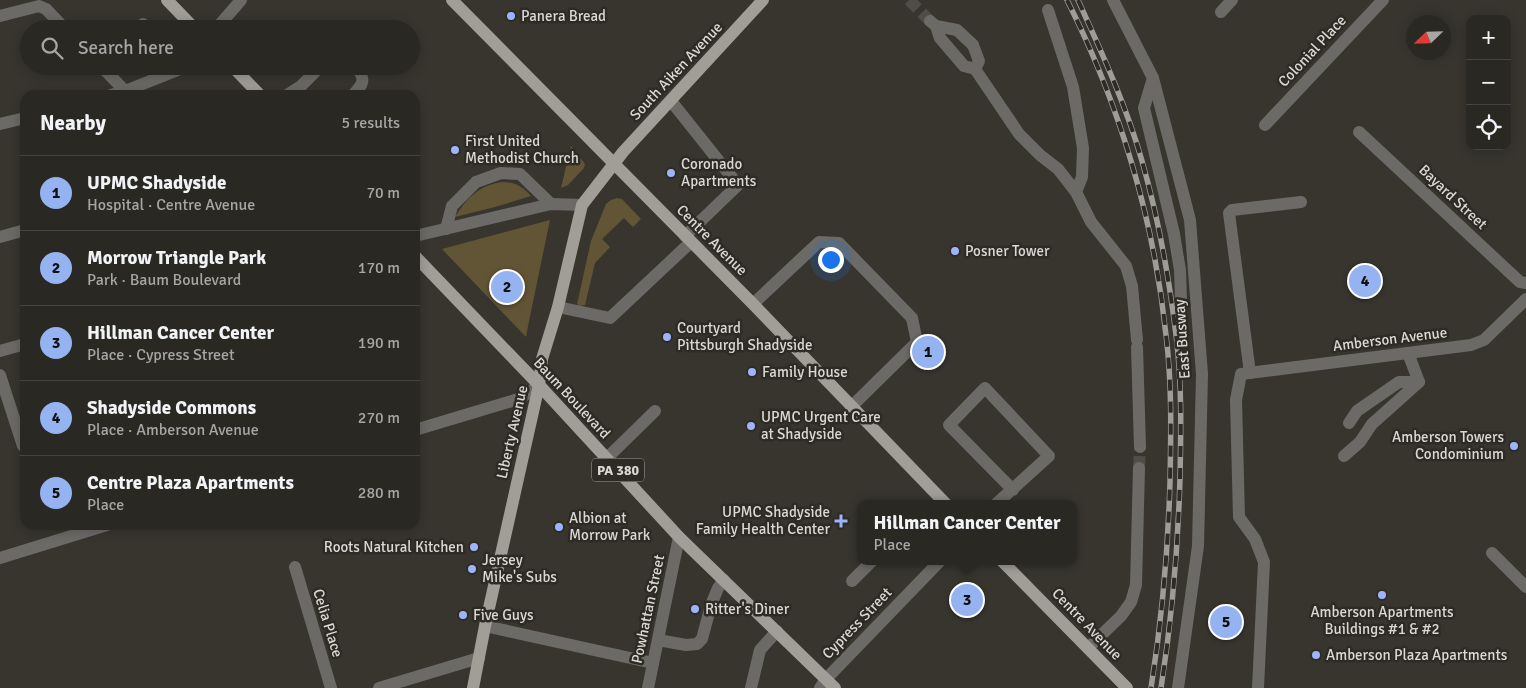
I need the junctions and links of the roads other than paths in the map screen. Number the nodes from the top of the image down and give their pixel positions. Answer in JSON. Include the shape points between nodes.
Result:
{"nodes":[{"id":1,"x":167,"y":0,"type":"edge"},
{"id":2,"x":241,"y":0,"type":"edge"},
{"id":3,"x":452,"y":0,"type":"edge"},
{"id":4,"x":763,"y":0,"type":"edge"},
{"id":5,"x":1113,"y":0,"type":"edge"},
{"id":6,"x":1232,"y":0,"type":"edge"},
{"id":7,"x":1383,"y":0,"type":"edge"},
{"id":8,"x":38,"y":3,"type":"edge"},
{"id":9,"x":20,"y":5,"type":"edge"},
{"id":10,"x":1048,"y":10,"type":"dead end"},
{"id":11,"x":1221,"y":12,"type":"dead end"},
{"id":12,"x":0,"y":16,"type":"edge"},
{"id":13,"x":56,"y":20,"type":"edge"},
{"id":14,"x":186,"y":20,"type":"edge"},
{"id":15,"x":224,"y":20,"type":"edge"},
{"id":16,"x":975,"y":69,"type":"junction"},
{"id":17,"x":110,"y":75,"type":"edge"},
{"id":18,"x":165,"y":75,"type":"edge"},
{"id":19,"x":241,"y":75,"type":"edge"},
{"id":20,"x":312,"y":75,"type":"edge"},
{"id":21,"x":361,"y":75,"type":"edge"},
{"id":22,"x":1153,"y":78,"type":"junction"},
{"id":23,"x":124,"y":90,"type":"edge"},
{"id":24,"x":128,"y":90,"type":"edge"},
{"id":25,"x":255,"y":90,"type":"edge"},
{"id":26,"x":294,"y":90,"type":"edge"},
{"id":27,"x":358,"y":90,"type":"edge"},
{"id":28,"x":671,"y":101,"type":"junction"},
{"id":29,"x":20,"y":119,"type":"edge"},
{"id":30,"x":0,"y":124,"type":"edge"},
{"id":31,"x":1265,"y":125,"type":"dead end"},
{"id":32,"x":1359,"y":132,"type":"dead end"},
{"id":33,"x":614,"y":164,"type":"junction"},
{"id":34,"x":1076,"y":192,"type":"junction"},
{"id":35,"x":1301,"y":202,"type":"dead end"},
{"id":36,"x":551,"y":204,"type":"junction"},
{"id":37,"x":582,"y":205,"type":"junction"},
{"id":38,"x":446,"y":229,"type":"junction"},
{"id":39,"x":20,"y":231,"type":"edge"},
{"id":40,"x":420,"y":235,"type":"edge"},
{"id":41,"x":0,"y":237,"type":"edge"},
{"id":42,"x":688,"y":239,"type":"junction"},
{"id":43,"x":420,"y":261,"type":"edge"},
{"id":44,"x":1526,"y":283,"type":"edge"},
{"id":45,"x":1182,"y":299,"type":"dead end"},
{"id":46,"x":1526,"y":299,"type":"edge"},
{"id":47,"x":753,"y":304,"type":"junction"},
{"id":48,"x":558,"y":307,"type":"junction"},
{"id":49,"x":20,"y":345,"type":"edge"},
{"id":50,"x":0,"y":351,"type":"edge"},
{"id":51,"x":1408,"y":353,"type":"junction"},
{"id":52,"x":1245,"y":374,"type":"junction"},
{"id":53,"x":0,"y":375,"type":"edge"},
{"id":54,"x":1419,"y":382,"type":"junction"},
{"id":55,"x":539,"y":385,"type":"junction"},
{"id":56,"x":852,"y":407,"type":"junction"},
{"id":57,"x":655,"y":411,"type":"dead end"},
{"id":58,"x":1349,"y":423,"type":"dead end"},
{"id":59,"x":420,"y":429,"type":"edge"},
{"id":60,"x":20,"y":439,"type":"edge"},
{"id":61,"x":1140,"y":447,"type":"tunnel mouth"},
{"id":62,"x":1344,"y":456,"type":"dead end"},
{"id":63,"x":606,"y":458,"type":"junction"},
{"id":64,"x":1140,"y":468,"type":"tunnel mouth"},
{"id":65,"x":1013,"y":490,"type":"junction"},
{"id":66,"x":942,"y":500,"type":"edge"},
{"id":67,"x":1001,"y":500,"type":"edge"},
{"id":68,"x":91,"y":530,"type":"edge"},
{"id":69,"x":679,"y":537,"type":"junction"},
{"id":70,"x":1492,"y":553,"type":"dead end"},
{"id":71,"x":0,"y":558,"type":"edge"},
{"id":72,"x":868,"y":565,"type":"edge"},
{"id":73,"x":936,"y":565,"type":"edge"},
{"id":74,"x":1006,"y":565,"type":"edge"},
{"id":75,"x":294,"y":567,"type":"dead end"},
{"id":76,"x":724,"y":580,"type":"junction"},
{"id":77,"x":852,"y":581,"type":"dead end"},
{"id":78,"x":1526,"y":587,"type":"edge"},
{"id":79,"x":485,"y":626,"type":"junction"},
{"id":80,"x":777,"y":631,"type":"junction"},
{"id":81,"x":658,"y":640,"type":"junction"},
{"id":82,"x":1088,"y":648,"type":"junction"},
{"id":83,"x":479,"y":658,"type":"junction"},
{"id":84,"x":653,"y":663,"type":"junction"},
{"id":85,"x":827,"y":685,"type":"edge"},
{"id":86,"x":331,"y":688,"type":"edge"},
{"id":87,"x":379,"y":688,"type":"edge"},
{"id":88,"x":473,"y":688,"type":"edge"},
{"id":89,"x":648,"y":688,"type":"edge"},
{"id":90,"x":751,"y":688,"type":"edge"},
{"id":91,"x":1127,"y":688,"type":"edge"},
{"id":92,"x":1178,"y":688,"type":"edge"},
{"id":93,"x":1258,"y":688,"type":"edge"}],
"edges":[{"from":1,"to":14,"type":"main road"},
{"from":2,"to":15,"type":"street"},
{"from":3,"to":33,"type":"main road","name":"Centre Avenue"},
{"from":4,"to":28,"type":"main road","name":"South Aiken Avenue"},
{"from":5,"to":22,"type":"street","name":"East Busway"},
{"from":6,"to":11,"type":"street"},
{"from":7,"to":31,"type":"street","name":"Colonial Place"},
{"from":8,"to":9,"type":"street"},
{"from":8,"to":13,"type":"street"},
{"from":9,"to":12,"type":"street"},
{"from":10,"to":34,"type":"street","via":[[1073,87],[1083,148],[1082,177]]},
{"from":16,"to":16,"type":"street","via":[[964,66],[940,38],[933,24],[957,30],[973,45],[979,61]]},
{"from":16,"to":34,"type":"street","via":[[1019,134],[1058,168]]},
{"from":17,"to":23,"type":"street"},
{"from":18,"to":24,"type":"street"},
{"from":19,"to":25,"type":"main road"},
{"from":20,"to":26,"type":"street"},
{"from":21,"to":27,"type":"street","via":[[362,86]]},
{"from":22,"to":45,"type":"street","via":[[1144,108],[1174,234]]},
{"from":22,"to":92,"type":"street","name":"East Busway","via":[[1190,220],[1202,374],[1198,546]]},
{"from":28,"to":33,"type":"main road","name":"South Aiken Avenue"},
{"from":28,"to":42,"type":"street","via":[[738,185]]},
{"from":29,"to":30,"type":"street"},
{"from":32,"to":44,"type":"street","name":"Bayard Street","via":[[1520,282]]},
{"from":33,"to":37,"type":"main road","name":"Liberty Avenue"},
{"from":33,"to":42,"type":"main road","name":"Centre Avenue"},
{"from":34,"to":61,"type":"street","via":[[1091,222],[1126,266],[1132,286]]},
{"from":35,"to":52,"type":"street","via":[[1232,210],[1229,213]]},
{"from":36,"to":37,"type":"street"},
{"from":36,"to":38,"type":"street"},
{"from":36,"to":38,"type":"street","via":[[520,174],[501,173],[476,182],[452,206]]},
{"from":37,"to":48,"type":"main road","name":"Liberty Avenue"},
{"from":38,"to":40,"type":"street"},
{"from":39,"to":41,"type":"street"},
{"from":42,"to":47,"type":"main road","name":"Centre Avenue"},
{"from":42,"to":48,"type":"street","via":[[610,318]]},
{"from":43,"to":55,"type":"main road","name":"Baum Boulevard","number":"PA 380"},
{"from":46,"to":51,"type":"street","name":"Amberson Avenue","via":[[1484,340],[1471,345]]},
{"from":47,"to":56,"type":"main road","name":"Centre Avenue"},
{"from":47,"to":56,"type":"street","via":[[819,242],[839,243],[912,318],[917,342]]},
{"from":48,"to":55,"type":"main road","name":"Liberty Avenue","via":[[542,359]]},
{"from":49,"to":50,"type":"street"},
{"from":51,"to":52,"type":"street","name":"Amberson Avenue"},
{"from":51,"to":54,"type":"street"},
{"from":52,"to":93,"type":"street","via":[[1236,400],[1240,517],[1255,539],[1264,562]]},
{"from":53,"to":60,"type":"street"},
{"from":54,"to":58,"type":"street","via":[[1399,382],[1357,411]]},
{"from":54,"to":62,"type":"street","via":[[1372,424],[1360,442]]},
{"from":55,"to":59,"type":"street","via":[[521,398]]},
{"from":55,"to":63,"type":"main road","name":"Baum Boulevard","number":"PA 380"},
{"from":55,"to":79,"type":"main road","name":"Liberty Avenue"},
{"from":56,"to":66,"type":"main road","name":"Centre Avenue"},
{"from":57,"to":63,"type":"street"},
{"from":63,"to":69,"type":"main road","name":"Baum Boulevard","number":"PA 380"},
{"from":64,"to":82,"type":"street","via":[[1136,586],[1131,602],[1121,616]]},
{"from":65,"to":65,"type":"street","via":[[1050,456],[985,388],[949,425]]},
{"from":65,"to":67,"type":"street"},
{"from":68,"to":71,"type":"street"},
{"from":69,"to":76,"type":"main road","name":"Baum Boulevard","number":"PA 380"},
{"from":69,"to":81,"type":"street","name":"Powhattan Street"},
{"from":70,"to":78,"type":"street"},
{"from":72,"to":77,"type":"street"},
{"from":73,"to":85,"type":"street","name":"Cypress Street"},
{"from":74,"to":82,"type":"main road","name":"Centre Avenue"},
{"from":75,"to":86,"type":"street","name":"Celia Place"},
{"from":76,"to":80,"type":"main road","name":"Baum Boulevard","number":"PA 380"},
{"from":76,"to":81,"type":"street","via":[[711,605],[702,639],[697,644]]},
{"from":79,"to":83,"type":"main road","name":"Liberty Avenue"},
{"from":79,"to":84,"type":"street"},
{"from":80,"to":85,"type":"main road","name":"Baum Boulevard","number":"PA 380"},
{"from":80,"to":90,"type":"street","via":[[760,650]]},
{"from":81,"to":84,"type":"street","name":"Powhattan Street"},
{"from":82,"to":91,"type":"main road","name":"Centre Avenue"},
{"from":83,"to":87,"type":"street"},
{"from":83,"to":88,"type":"main road","name":"Liberty Avenue"},
{"from":84,"to":89,"type":"street","name":"Powhattan Street"}]}
